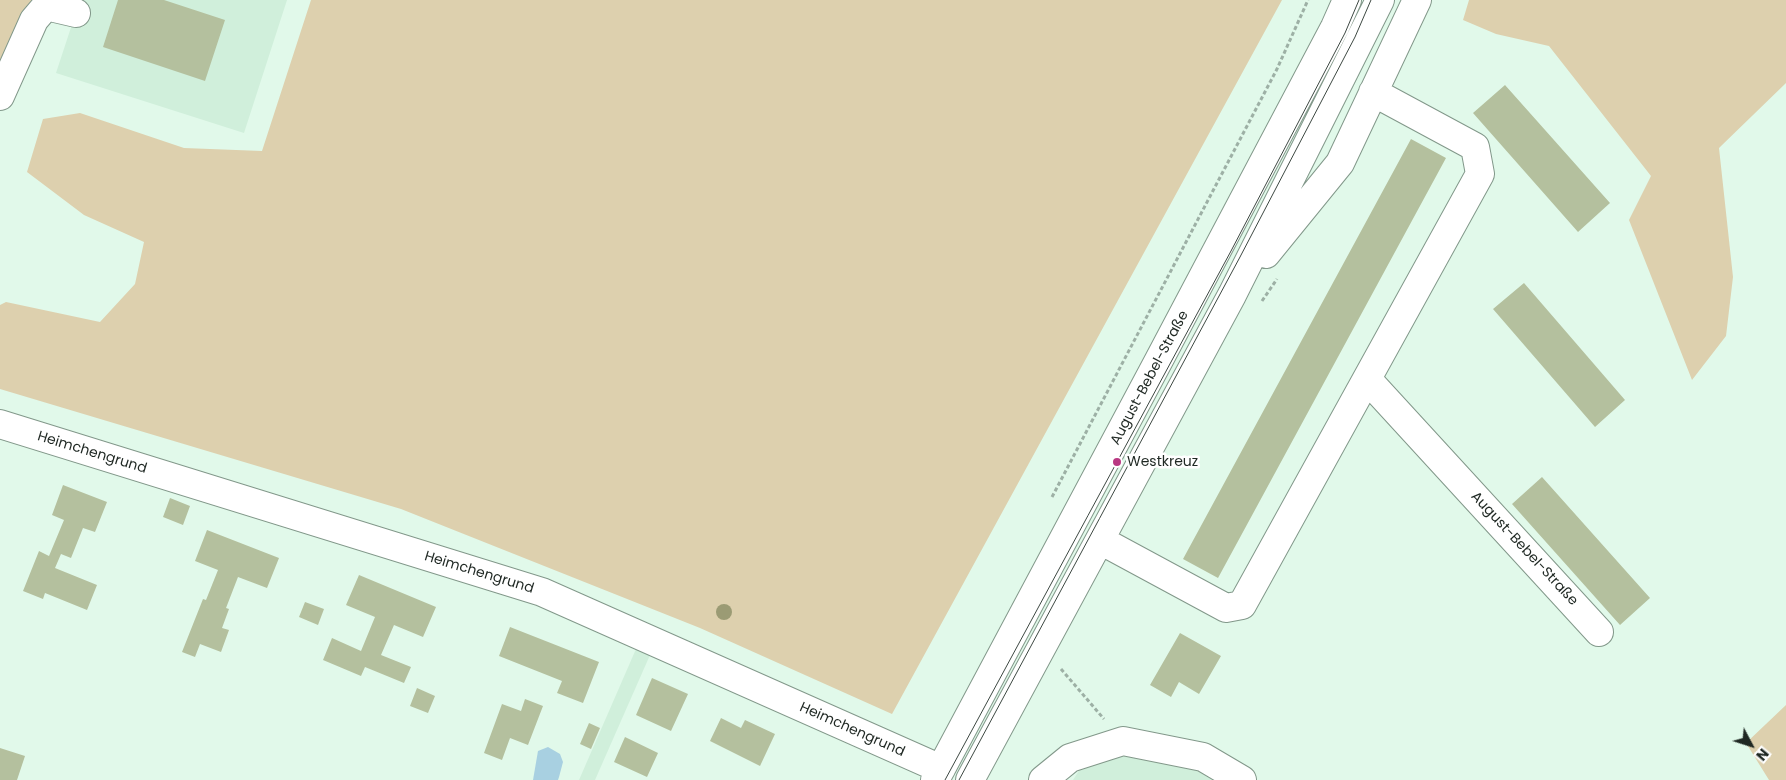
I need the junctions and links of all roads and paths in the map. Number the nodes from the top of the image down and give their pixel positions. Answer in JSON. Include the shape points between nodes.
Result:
{"nodes":[{"id":1,"x":1308,"y":0,"type":"edge"},
{"id":2,"x":1347,"y":0,"type":"edge"},
{"id":3,"x":1380,"y":0,"type":"edge"},
{"id":4,"x":1417,"y":0,"type":"edge"},
{"id":5,"x":76,"y":13,"type":"dead end"},
{"id":6,"x":1374,"y":92,"type":"junction"},
{"id":7,"x":0,"y":96,"type":"edge"},
{"id":8,"x":1280,"y":274,"type":"dead end"},
{"id":9,"x":1232,"y":295,"type":"junction"},
{"id":10,"x":1257,"y":307,"type":"dead end"},
{"id":11,"x":1367,"y":379,"type":"junction"},
{"id":12,"x":0,"y":424,"type":"edge"},
{"id":13,"x":1050,"y":502,"type":"dead end"},
{"id":14,"x":1100,"y":540,"type":"junction"},
{"id":15,"x":1599,"y":632,"type":"dead end"},
{"id":16,"x":1065,"y":661,"type":"dead end"},
{"id":17,"x":1060,"y":669,"type":"junction"},
{"id":18,"x":1056,"y":677,"type":"dead end"},
{"id":19,"x":1123,"y":741,"type":"junction"},
{"id":20,"x":938,"y":775,"type":"edge"},
{"id":21,"x":972,"y":779,"type":"edge"},
{"id":22,"x":1043,"y":780,"type":"edge"},
{"id":23,"x":1242,"y":780,"type":"edge"}],
"edges":[{"from":1,"to":13,"type":"path","via":[[1277,68]]},
{"from":2,"to":20,"type":"street","name":"August-Bebel-Straße"},
{"from":3,"to":9,"type":"street"},
{"from":4,"to":6,"type":"street"},
{"from":5,"to":7,"type":"street","via":[[46,6],[34,20]]},
{"from":6,"to":9,"type":"street","via":[[1340,163]]},
{"from":6,"to":11,"type":"street","via":[[1475,147],[1480,174]]},
{"from":8,"to":10,"type":"path"},
{"from":9,"to":14,"type":"street"},
{"from":11,"to":14,"type":"street","via":[[1242,605],[1226,608]]},
{"from":11,"to":15,"type":"street","name":"August-Bebel-Straße"},
{"from":12,"to":20,"type":"street","name":"Heimchengrund","via":[[542,592]]},
{"from":14,"to":21,"type":"street"},
{"from":16,"to":17,"type":"path"},
{"from":17,"to":18,"type":"path"},
{"from":17,"to":19,"type":"path"},
{"from":19,"to":22,"type":"street","via":[[1070,758]]},
{"from":19,"to":23,"type":"street","via":[[1203,757]]}]}
